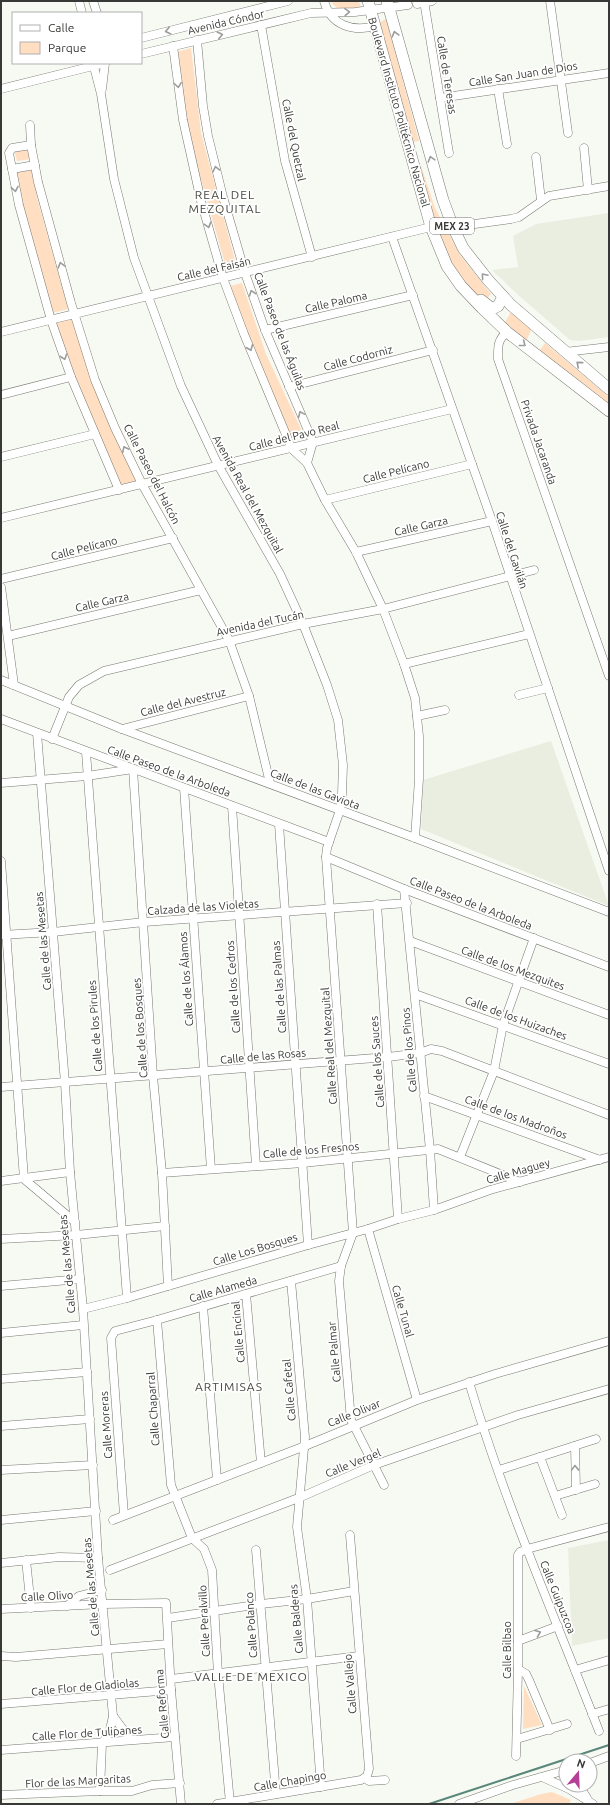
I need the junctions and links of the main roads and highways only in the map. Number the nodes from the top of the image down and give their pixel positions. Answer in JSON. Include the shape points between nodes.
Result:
{"nodes":[{"id":1,"x":387,"y":4,"type":"edge"},
{"id":2,"x":369,"y":6,"type":"edge"},
{"id":3,"x":461,"y":286,"type":"junction"},
{"id":4,"x":503,"y":297,"type":"junction"},
{"id":5,"x":609,"y":389,"type":"edge"},
{"id":6,"x":609,"y":411,"type":"edge"}],
"edges":[{"from":4,"to":1,"type":"main road","name":"Boulevard Instituto Politécnico Nacional","number":"MEX 23","one_way":true,"via":[[463,248],[453,227],[432,164]]},
{"from":2,"to":3,"type":"main road","name":"Boulevard Instituto Politécnico Nacional","number":"MEX 23","via":[[431,227],[447,266]]},
{"from":3,"to":4,"type":"main road","via":[[468,288],[490,308],[498,306]]},
{"from":3,"to":6,"type":"main road","name":"Boulevard Instituto Politécnico Nacional","number":"MEX 23","one_way":true,"via":[[507,332]]},
{"from":5,"to":4,"type":"main road","name":"Boulevard Instituto Politécnico Nacional","number":"MEX 23","one_way":true}]}
